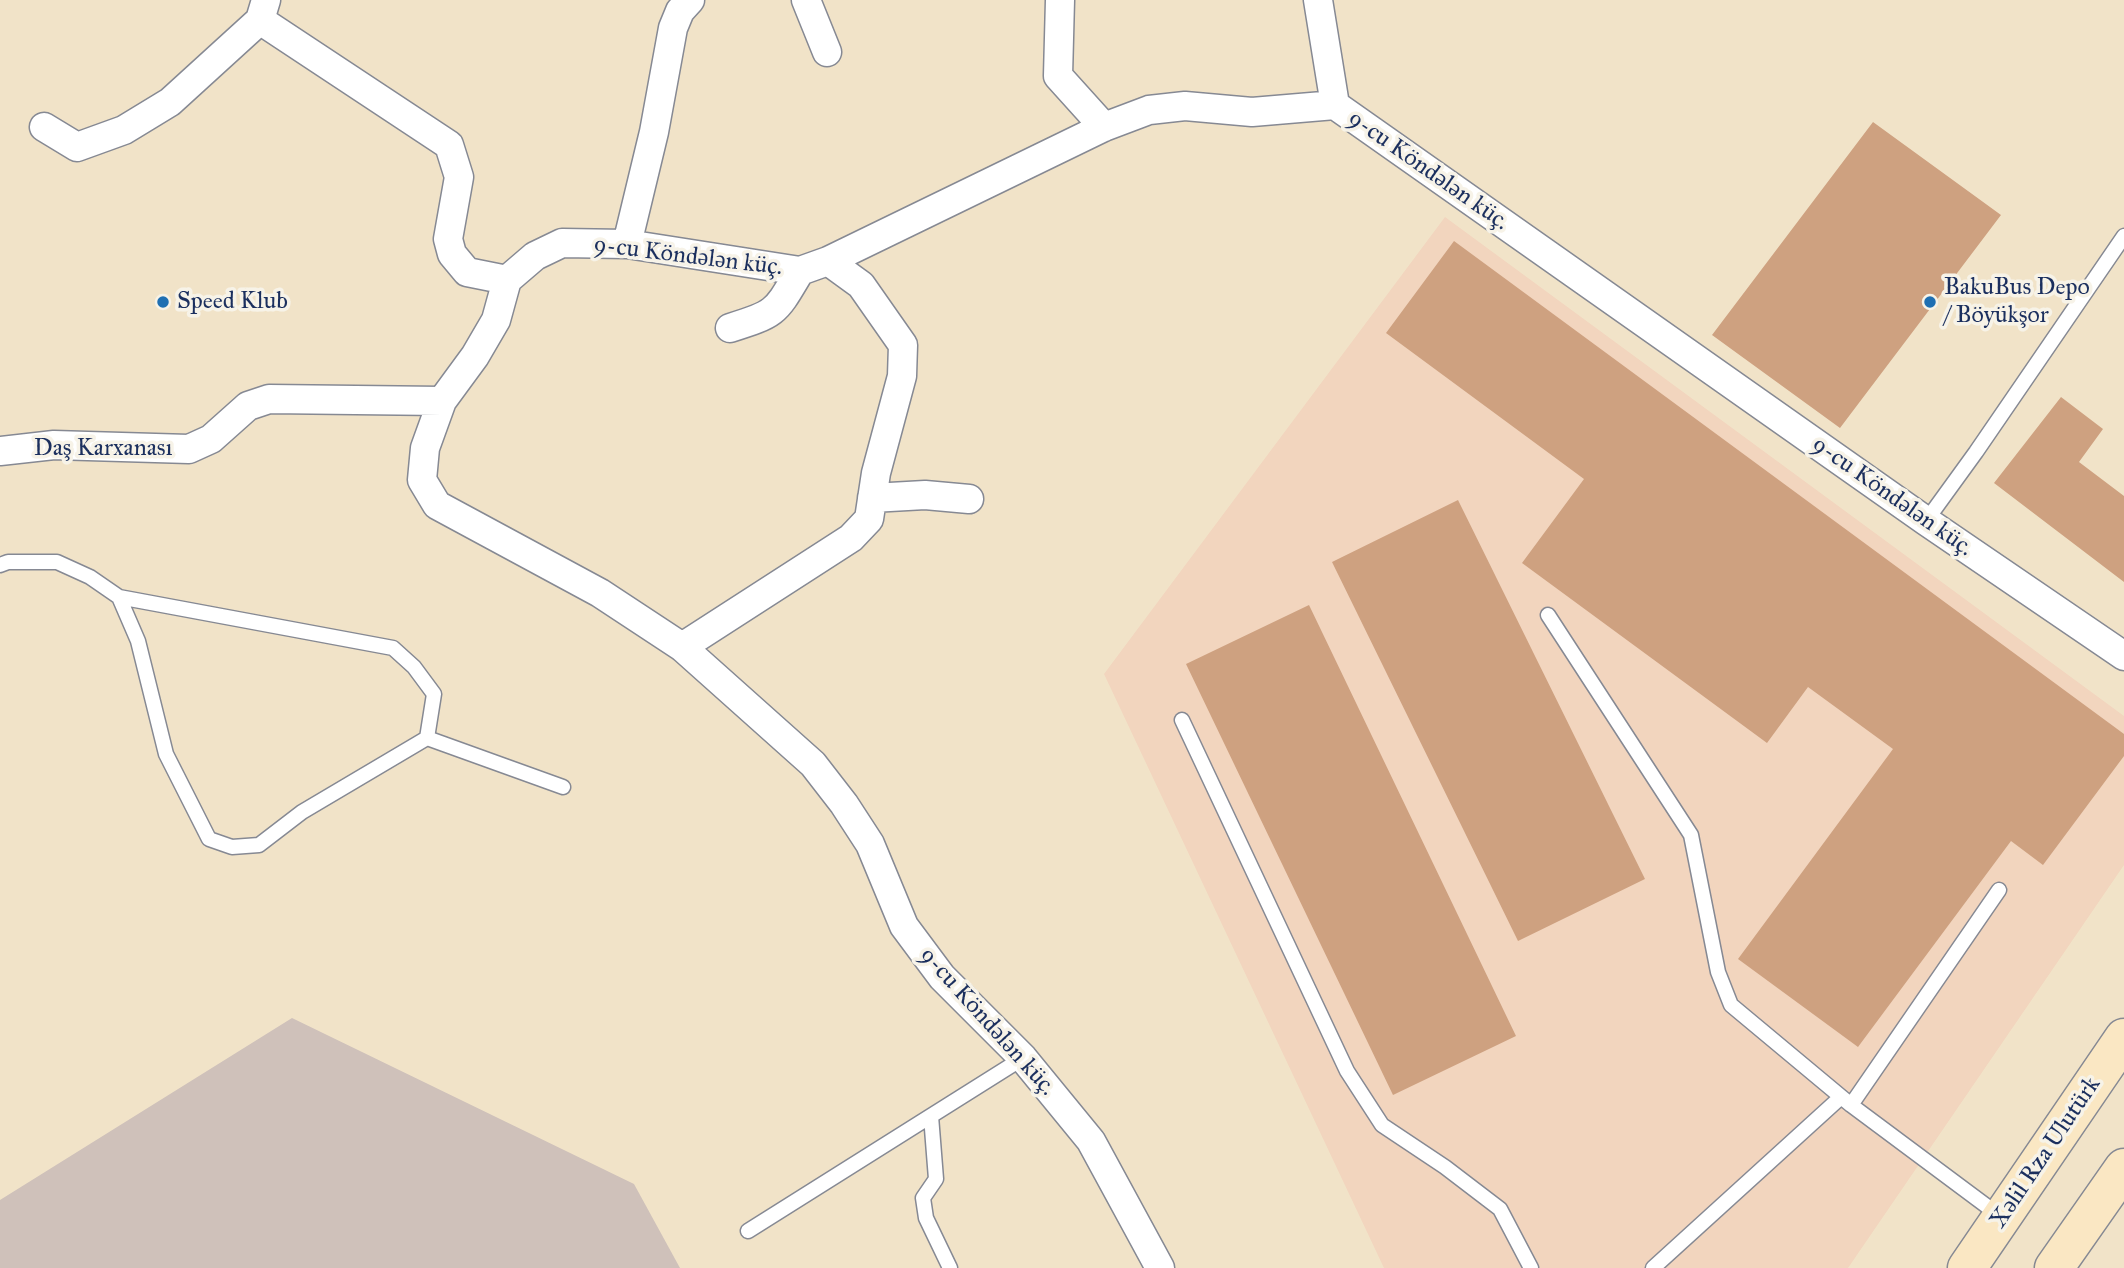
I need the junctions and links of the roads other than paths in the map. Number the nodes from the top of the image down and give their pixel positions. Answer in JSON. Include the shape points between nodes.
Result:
{"nodes":[{"id":1,"x":690,"y":0,"type":"edge"},
{"id":2,"x":806,"y":0,"type":"edge"},
{"id":3,"x":1060,"y":0,"type":"edge"},
{"id":4,"x":1318,"y":0,"type":"edge"},
{"id":5,"x":263,"y":10,"type":"edge"},
{"id":6,"x":827,"y":52,"type":"dead end"},
{"id":7,"x":1335,"y":105,"type":"junction"},
{"id":8,"x":44,"y":127,"type":"dead end"},
{"id":9,"x":1104,"y":127,"type":"junction"},
{"id":10,"x":2124,"y":236,"type":"edge"},
{"id":11,"x":627,"y":244,"type":"junction"},
{"id":12,"x":828,"y":261,"type":"junction"},
{"id":13,"x":800,"y":271,"type":"junction"},
{"id":14,"x":507,"y":280,"type":"junction"},
{"id":15,"x":730,"y":328,"type":"dead end"},
{"id":16,"x":442,"y":401,"type":"junction"},
{"id":17,"x":0,"y":451,"type":"edge"},
{"id":18,"x":872,"y":498,"type":"junction"},
{"id":19,"x":969,"y":499,"type":"dead end"},
{"id":20,"x":1926,"y":521,"type":"junction"},
{"id":21,"x":0,"y":565,"type":"edge"},
{"id":22,"x":119,"y":597,"type":"junction"},
{"id":23,"x":1548,"y":615,"type":"dead end"},
{"id":24,"x":682,"y":647,"type":"junction"},
{"id":25,"x":2124,"y":656,"type":"edge"},
{"id":26,"x":1182,"y":720,"type":"dead end"},
{"id":27,"x":427,"y":738,"type":"junction"},
{"id":28,"x":563,"y":787,"type":"dead end"},
{"id":29,"x":1999,"y":890,"type":"dead end"},
{"id":30,"x":2124,"y":1038,"type":"edge"},
{"id":31,"x":1023,"y":1058,"type":"junction"},
{"id":32,"x":1846,"y":1101,"type":"junction"},
{"id":33,"x":931,"y":1116,"type":"junction"},
{"id":34,"x":2124,"y":1168,"type":"edge"},
{"id":35,"x":2001,"y":1217,"type":"junction"},
{"id":36,"x":748,"y":1231,"type":"dead end"},
{"id":37,"x":950,"y":1268,"type":"edge"},
{"id":38,"x":1160,"y":1268,"type":"edge"},
{"id":39,"x":1531,"y":1268,"type":"edge"},
{"id":40,"x":1653,"y":1268,"type":"edge"},
{"id":41,"x":1968,"y":1268,"type":"edge"},
{"id":42,"x":2054,"y":1268,"type":"edge"}],
"edges":[{"from":1,"to":11,"type":"street","via":[[673,27]]},
{"from":2,"to":6,"type":"street"},
{"from":3,"to":9,"type":"street","via":[[1058,76]]},
{"from":4,"to":7,"type":"street"},
{"from":5,"to":8,"type":"street","via":[[170,102],[124,130],[77,147]]},
{"from":5,"to":14,"type":"street","via":[[449,145],[459,177],[448,239],[452,254],[467,272]]},
{"from":7,"to":9,"type":"street","name":"9-cu Köndələn küç.","via":[[1252,112],[1185,106],[1149,110]]},
{"from":7,"to":20,"type":"street","name":"9-cu Köndələn küç."},
{"from":9,"to":12,"type":"street","name":"9-cu Köndələn küç."},
{"from":10,"to":20,"type":"lane"},
{"from":11,"to":13,"type":"street","name":"9-cu Köndələn küç."},
{"from":11,"to":14,"type":"street","name":"9-cu Köndələn küç.","via":[[562,243],[535,256]]},
{"from":12,"to":13,"type":"street","name":"9-cu Köndələn küç."},
{"from":12,"to":18,"type":"street","via":[[861,285],[904,345],[902,376]]},
{"from":13,"to":15,"type":"street","via":[[778,307],[766,317]]},
{"from":14,"to":16,"type":"street","name":"9-cu Köndələn küç.","via":[[496,320]]},
{"from":16,"to":17,"type":"street","name":"Daş Karxanası","via":[[269,399],[248,406],[211,439],[188,449],[54,445]]},
{"from":16,"to":24,"type":"street","name":"9-cu Köndələn küç.","via":[[425,449],[422,480],[437,505],[600,593]]},
{"from":18,"to":19,"type":"street","via":[[925,495]]},
{"from":18,"to":24,"type":"street","via":[[869,519],[851,538]]},
{"from":20,"to":25,"type":"street","name":"9-cu Köndələn küç."},
{"from":21,"to":22,"type":"lane","via":[[57,562],[89,576]]},
{"from":22,"to":27,"type":"lane","via":[[393,648],[434,694]]},
{"from":22,"to":27,"type":"lane","via":[[138,641],[166,754],[209,839],[232,846],[259,845],[302,812]]},
{"from":23,"to":32,"type":"lane","via":[[1691,835],[1718,972],[1731,1005]]},
{"from":24,"to":31,"type":"street","name":"9-cu Köndələn küç.","via":[[813,764],[870,844],[904,926],[942,978]]},
{"from":26,"to":39,"type":"lane","via":[[1347,1071],[1382,1125],[1500,1209]]},
{"from":27,"to":28,"type":"lane"},
{"from":29,"to":32,"type":"lane"},
{"from":30,"to":35,"type":"main road","name":"Xəlil Rza Ulutürk"},
{"from":31,"to":33,"type":"lane"},
{"from":31,"to":38,"type":"street","name":"9-cu Köndələn küç.","via":[[1091,1140]]},
{"from":32,"to":35,"type":"lane"},
{"from":32,"to":40,"type":"lane"},
{"from":33,"to":36,"type":"lane"},
{"from":33,"to":37,"type":"lane","via":[[936,1180],[923,1198],[926,1218]]},
{"from":34,"to":42,"type":"main road"},
{"from":35,"to":41,"type":"main road","name":"Xəlil Rza Ulutürk"}]}
